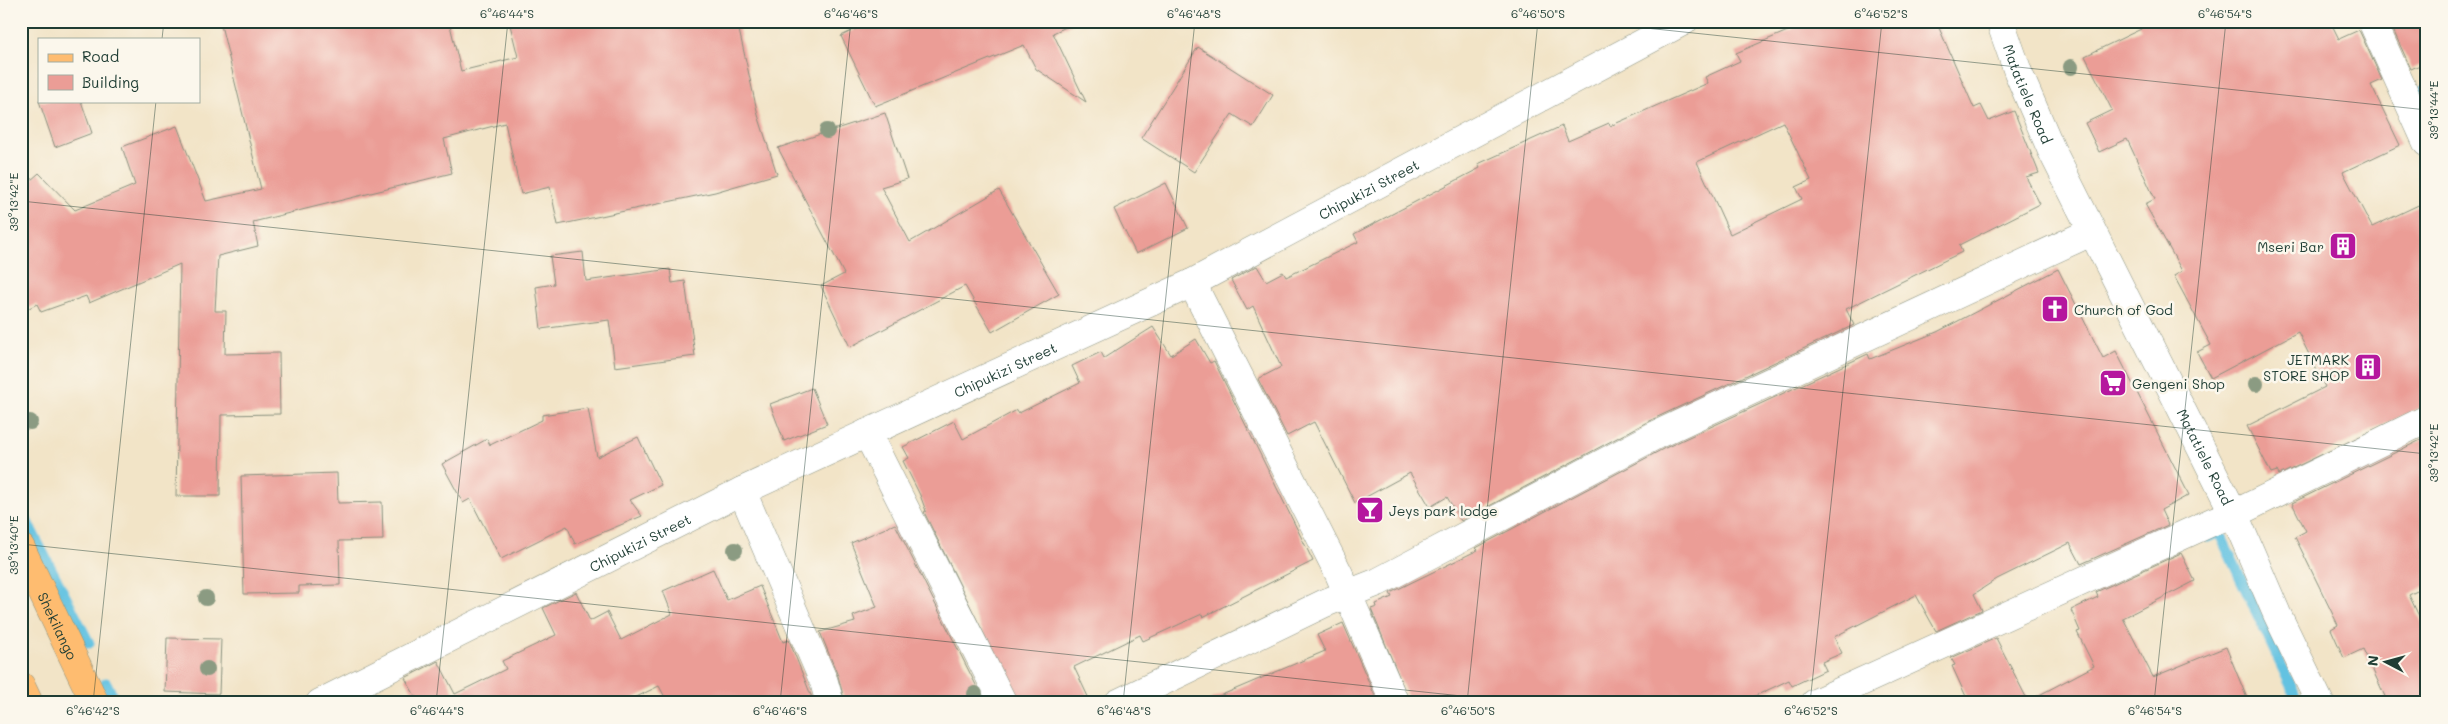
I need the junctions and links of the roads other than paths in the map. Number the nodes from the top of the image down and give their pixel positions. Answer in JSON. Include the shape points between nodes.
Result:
{"nodes":[{"id":1,"x":1684,"y":21,"type":"edge"},
{"id":2,"x":2000,"y":21,"type":"edge"},
{"id":3,"x":2372,"y":21,"type":"edge"},
{"id":4,"x":2420,"y":110,"type":"edge"},
{"id":5,"x":2427,"y":143,"type":"edge"},
{"id":6,"x":2090,"y":232,"type":"junction"},
{"id":7,"x":1192,"y":283,"type":"junction"},
{"id":8,"x":2427,"y":418,"type":"edge"},
{"id":9,"x":867,"y":433,"type":"junction"},
{"id":10,"x":742,"y":491,"type":"junction"},
{"id":11,"x":2234,"y":514,"type":"junction"},
{"id":12,"x":21,"y":548,"type":"edge"},
{"id":13,"x":1348,"y":594,"type":"junction"},
{"id":14,"x":21,"y":686,"type":"edge"},
{"id":15,"x":1156,"y":695,"type":"edge"},
{"id":16,"x":29,"y":703,"type":"edge"},
{"id":17,"x":95,"y":703,"type":"edge"},
{"id":18,"x":320,"y":703,"type":"edge"},
{"id":19,"x":830,"y":703,"type":"edge"},
{"id":20,"x":1002,"y":703,"type":"edge"},
{"id":21,"x":1118,"y":703,"type":"edge"},
{"id":22,"x":1395,"y":703,"type":"edge"},
{"id":23,"x":1815,"y":703,"type":"edge"},
{"id":24,"x":2320,"y":703,"type":"edge"}],
"edges":[{"from":1,"to":7,"type":"street","name":"Chipukizi Street"},
{"from":2,"to":6,"type":"street","name":"Matatiele Road","via":[[2029,98]]},
{"from":3,"to":4,"type":"street"},
{"from":4,"to":5,"type":"street"},
{"from":6,"to":11,"type":"street","name":"Matatiele Road"},
{"from":6,"to":13,"type":"street","via":[[1656,435],[1387,577]]},
{"from":7,"to":9,"type":"street","name":"Chipukizi Street"},
{"from":7,"to":13,"type":"street"},
{"from":8,"to":11,"type":"street"},
{"from":9,"to":10,"type":"street","name":"Chipukizi Street"},
{"from":9,"to":20,"type":"street"},
{"from":10,"to":18,"type":"street","name":"Chipukizi Street"},
{"from":10,"to":19,"type":"street","via":[[824,682]]},
{"from":11,"to":23,"type":"street"},
{"from":11,"to":24,"type":"street","name":"Matatiele Road"},
{"from":12,"to":17,"type":"main road","name":"Shekilango"},
{"from":13,"to":15,"type":"street"},
{"from":13,"to":22,"type":"street"},
{"from":14,"to":16,"type":"main road"},
{"from":15,"to":21,"type":"street"}]}
